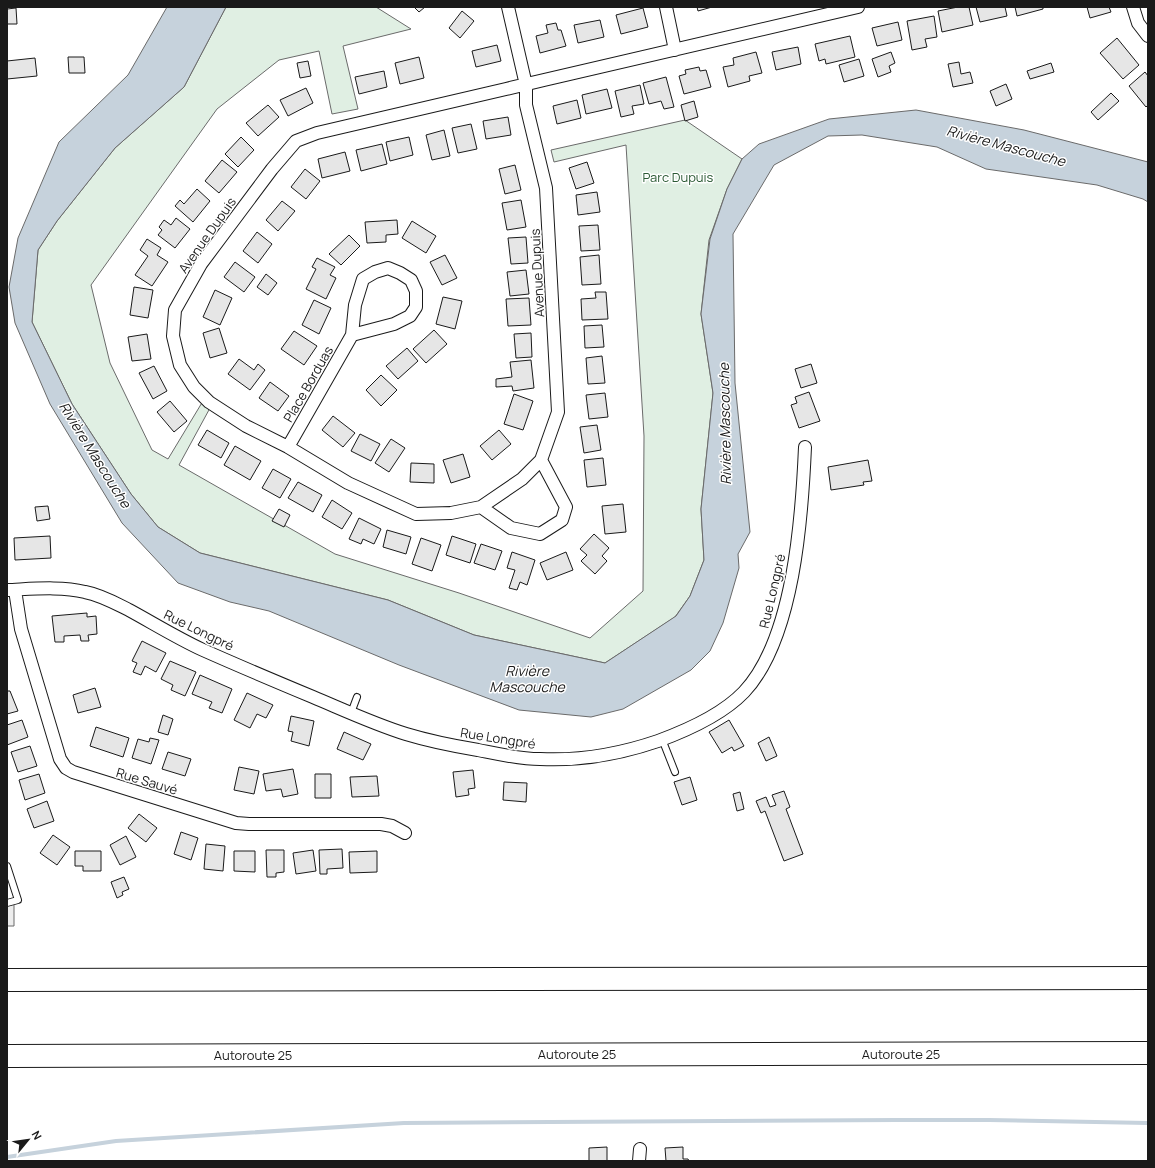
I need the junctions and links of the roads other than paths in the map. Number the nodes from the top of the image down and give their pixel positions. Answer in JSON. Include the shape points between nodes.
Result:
{"nodes":[{"id":1,"x":508,"y":7,"type":"edge"},
{"id":2,"x":666,"y":7,"type":"edge"},
{"id":3,"x":858,"y":7,"type":"edge"},
{"id":4,"x":1133,"y":7,"type":"edge"},
{"id":5,"x":1148,"y":36,"type":"edge"},
{"id":6,"x":675,"y":50,"type":"junction"},
{"id":7,"x":526,"y":85,"type":"junction"},
{"id":8,"x":352,"y":335,"type":"junction"},
{"id":9,"x":805,"y":447,"type":"dead end"},
{"id":10,"x":288,"y":448,"type":"junction"},
{"id":11,"x":541,"y":460,"type":"junction"},
{"id":12,"x":481,"y":508,"type":"junction"},
{"id":13,"x":11,"y":590,"type":"edge"},
{"id":14,"x":357,"y":697,"type":"dead end"},
{"id":15,"x":351,"y":713,"type":"junction"},
{"id":16,"x":662,"y":739,"type":"junction"},
{"id":17,"x":675,"y":772,"type":"dead end"},
{"id":18,"x":405,"y":833,"type":"dead end"},
{"id":19,"x":7,"y":866,"type":"edge"},
{"id":20,"x":7,"y":903,"type":"edge"},
{"id":21,"x":1148,"y":978,"type":"edge"},
{"id":22,"x":7,"y":980,"type":"edge"},
{"id":23,"x":1148,"y":1053,"type":"edge"},
{"id":24,"x":7,"y":1056,"type":"edge"},
{"id":25,"x":640,"y":1149,"type":"dead end"},
{"id":26,"x":639,"y":1161,"type":"edge"}],
"edges":[{"from":1,"to":7,"type":"street"},
{"from":2,"to":6,"type":"street"},
{"from":3,"to":6,"type":"street","name":"Avenue Dupuis"},
{"from":4,"to":5,"type":"street","via":[[1138,23]]},
{"from":6,"to":7,"type":"street","name":"Avenue Dupuis"},
{"from":7,"to":10,"type":"street","name":"Avenue Dupuis","via":[[317,133],[296,141],[201,264],[175,310],[173,336],[180,365],[209,402],[246,426]]},
{"from":7,"to":11,"type":"street","name":"Avenue Dupuis","via":[[526,105],[546,188],[558,412]]},
{"from":8,"to":8,"type":"street","name":"Place Borduas","via":[[394,324],[410,316],[416,307],[416,291],[411,280],[388,268],[363,279],[355,305]]},
{"from":8,"to":10,"type":"street","name":"Place Borduas"},
{"from":9,"to":16,"type":"street","name":"Rue Longpré","via":[[795,555],[784,612],[768,655],[752,682],[730,704],[694,726]]},
{"from":10,"to":12,"type":"street","name":"Avenue Dupuis","via":[[348,483],[416,514],[451,513]]},
{"from":11,"to":12,"type":"street","name":"Avenue Dupuis","via":[[522,479]]},
{"from":11,"to":12,"type":"street","via":[[566,507],[562,520],[540,534],[511,528]]},
{"from":13,"to":15,"type":"street","name":"Rue Longpré","via":[[74,590],[91,593],[202,649]]},
{"from":13,"to":18,"type":"street","name":"Rue Sauvé","via":[[60,759],[69,770],[236,823],[381,824]]},
{"from":14,"to":15,"type":"lane"},
{"from":15,"to":16,"type":"street","name":"Rue Longpré","via":[[424,738],[496,754],[534,759],[593,757],[621,752]]},
{"from":16,"to":17,"type":"lane"},
{"from":19,"to":20,"type":"lane","via":[[18,900]]},
{"from":21,"to":22,"type":"highway"},
{"from":23,"to":24,"type":"highway","name":"Autoroute 25"},
{"from":25,"to":26,"type":"street"}]}
